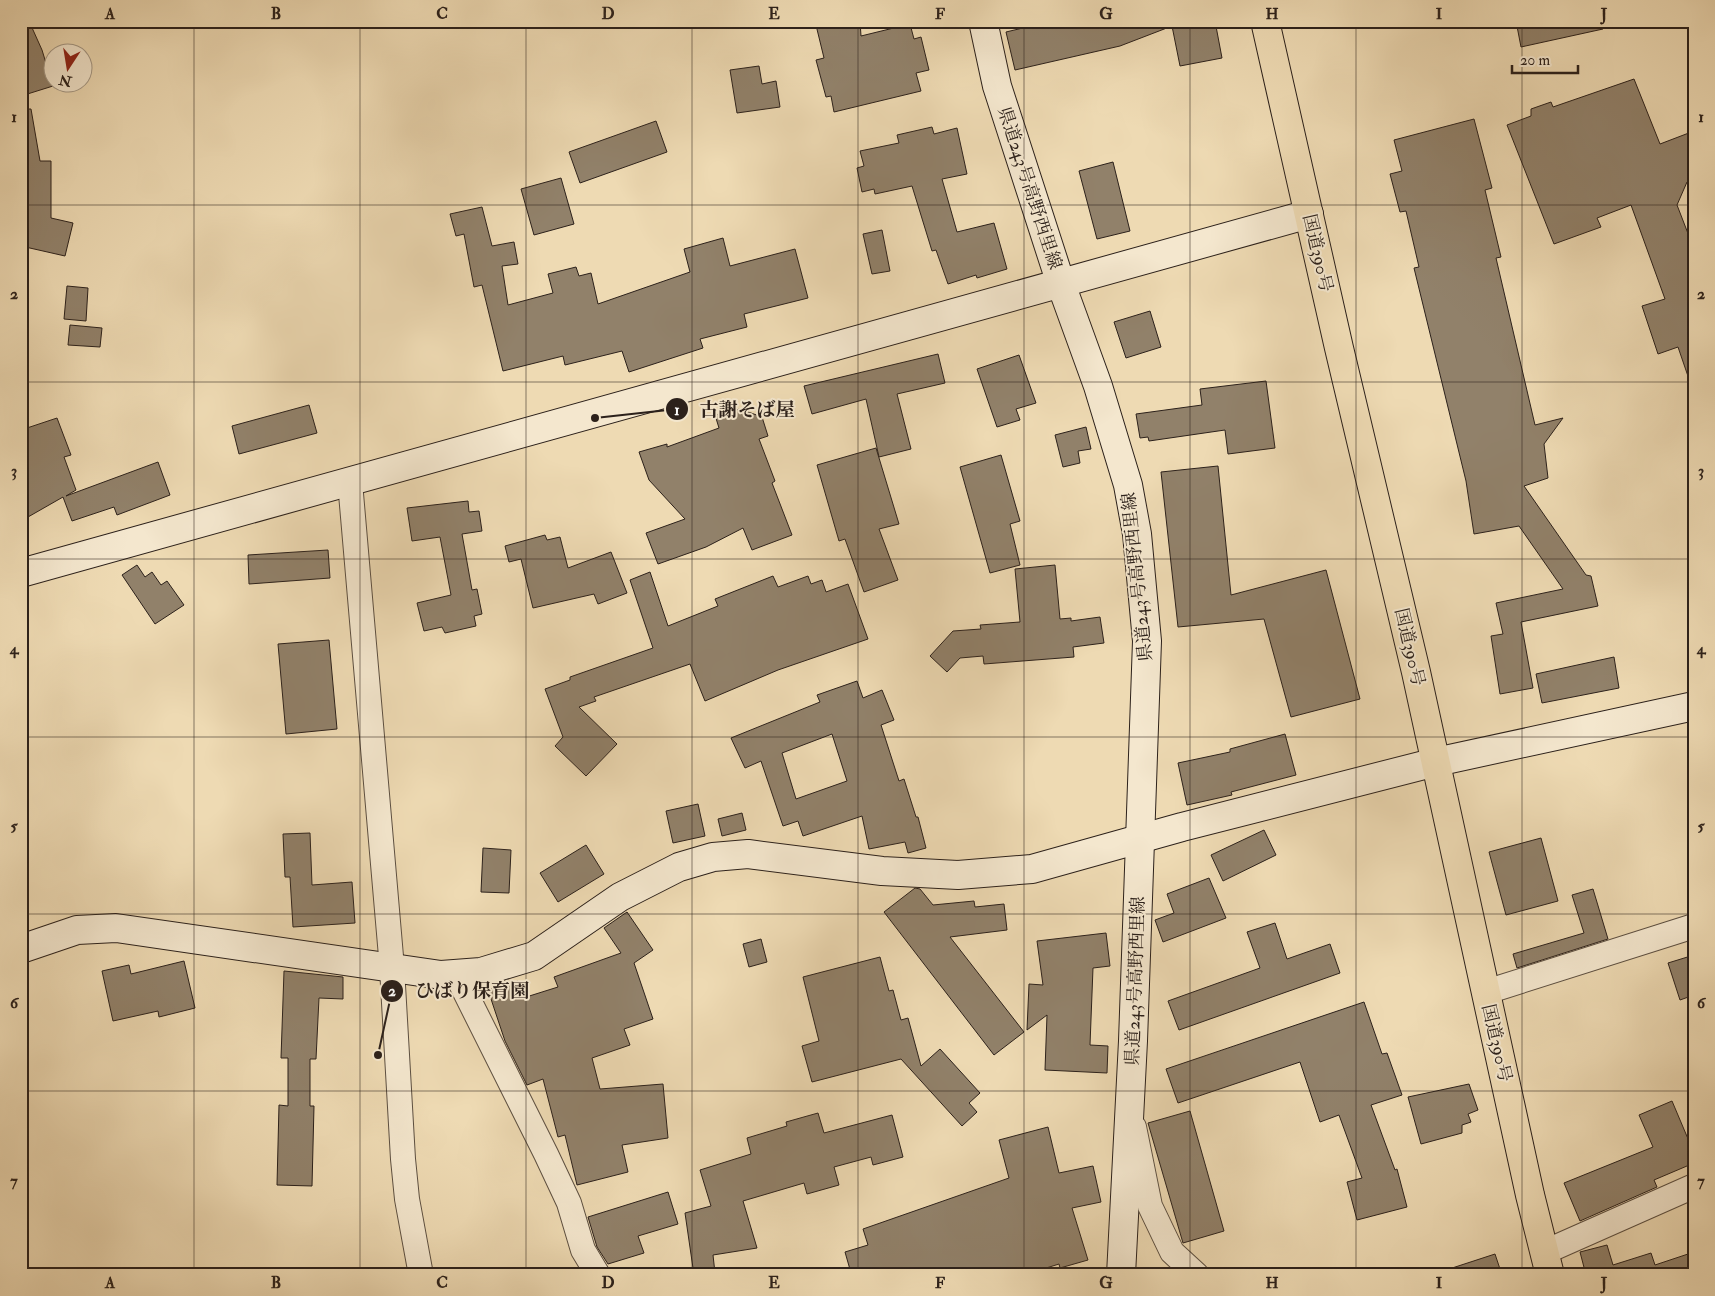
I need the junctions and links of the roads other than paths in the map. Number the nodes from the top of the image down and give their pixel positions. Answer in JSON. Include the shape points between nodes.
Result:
{"nodes":[{"id":1,"x":982,"y":21,"type":"edge"},
{"id":2,"x":1266,"y":21,"type":"edge"},
{"id":3,"x":1309,"y":214,"type":"junction"},
{"id":4,"x":1061,"y":284,"type":"junction"},
{"id":5,"x":350,"y":482,"type":"junction"},
{"id":6,"x":21,"y":573,"type":"edge"},
{"id":7,"x":1694,"y":706,"type":"edge"},
{"id":8,"x":1436,"y":762,"type":"junction"},
{"id":9,"x":1140,"y":838,"type":"junction"},
{"id":10,"x":1694,"y":926,"type":"edge"},
{"id":11,"x":22,"y":946,"type":"edge"},
{"id":12,"x":392,"y":968,"type":"junction"},
{"id":13,"x":456,"y":974,"type":"junction"},
{"id":14,"x":1486,"y":992,"type":"junction"},
{"id":15,"x":1130,"y":1104,"type":"junction"},
{"id":16,"x":1694,"y":1186,"type":"edge"},
{"id":17,"x":1547,"y":1263,"type":"edge"},
{"id":18,"x":421,"y":1275,"type":"edge"},
{"id":19,"x":598,"y":1275,"type":"edge"},
{"id":20,"x":1121,"y":1275,"type":"edge"},
{"id":21,"x":1198,"y":1275,"type":"edge"}],
"edges":[{"from":1,"to":4,"type":"street","name":"県道243号高野西里線","via":[[997,86]]},
{"from":2,"to":3,"type":"highway","name":"国道390号"},
{"from":3,"to":4,"type":"street"},
{"from":3,"to":8,"type":"highway","name":"国道390号"},
{"from":4,"to":5,"type":"street"},
{"from":4,"to":9,"type":"street","name":"県道243号高野西里線","via":[[1126,476],[1137,534],[1147,641]]},
{"from":5,"to":6,"type":"street"},
{"from":5,"to":12,"type":"street"},
{"from":7,"to":8,"type":"street"},
{"from":8,"to":9,"type":"street"},
{"from":8,"to":14,"type":"highway","name":"国道390号"},
{"from":9,"to":13,"type":"street","via":[[1032,869],[958,875],[882,871],[748,854],[713,857],[679,867],[620,898],[534,956],[481,972]]},
{"from":9,"to":15,"type":"street","name":"県道243号高野西里線"},
{"from":10,"to":14,"type":"street"},
{"from":11,"to":12,"type":"street","via":[[77,930],[116,928]]},
{"from":12,"to":13,"type":"street"},
{"from":12,"to":18,"type":"street","via":[[403,1159]]},
{"from":13,"to":19,"type":"street","via":[[546,1154],[569,1203],[583,1250]]},
{"from":14,"to":17,"type":"highway","name":"国道390号"},
{"from":15,"to":20,"type":"street","name":"県道243号高野西里線"},
{"from":15,"to":21,"type":"street","via":[[1150,1206],[1172,1252]]},
{"from":16,"to":17,"type":"street"}]}
